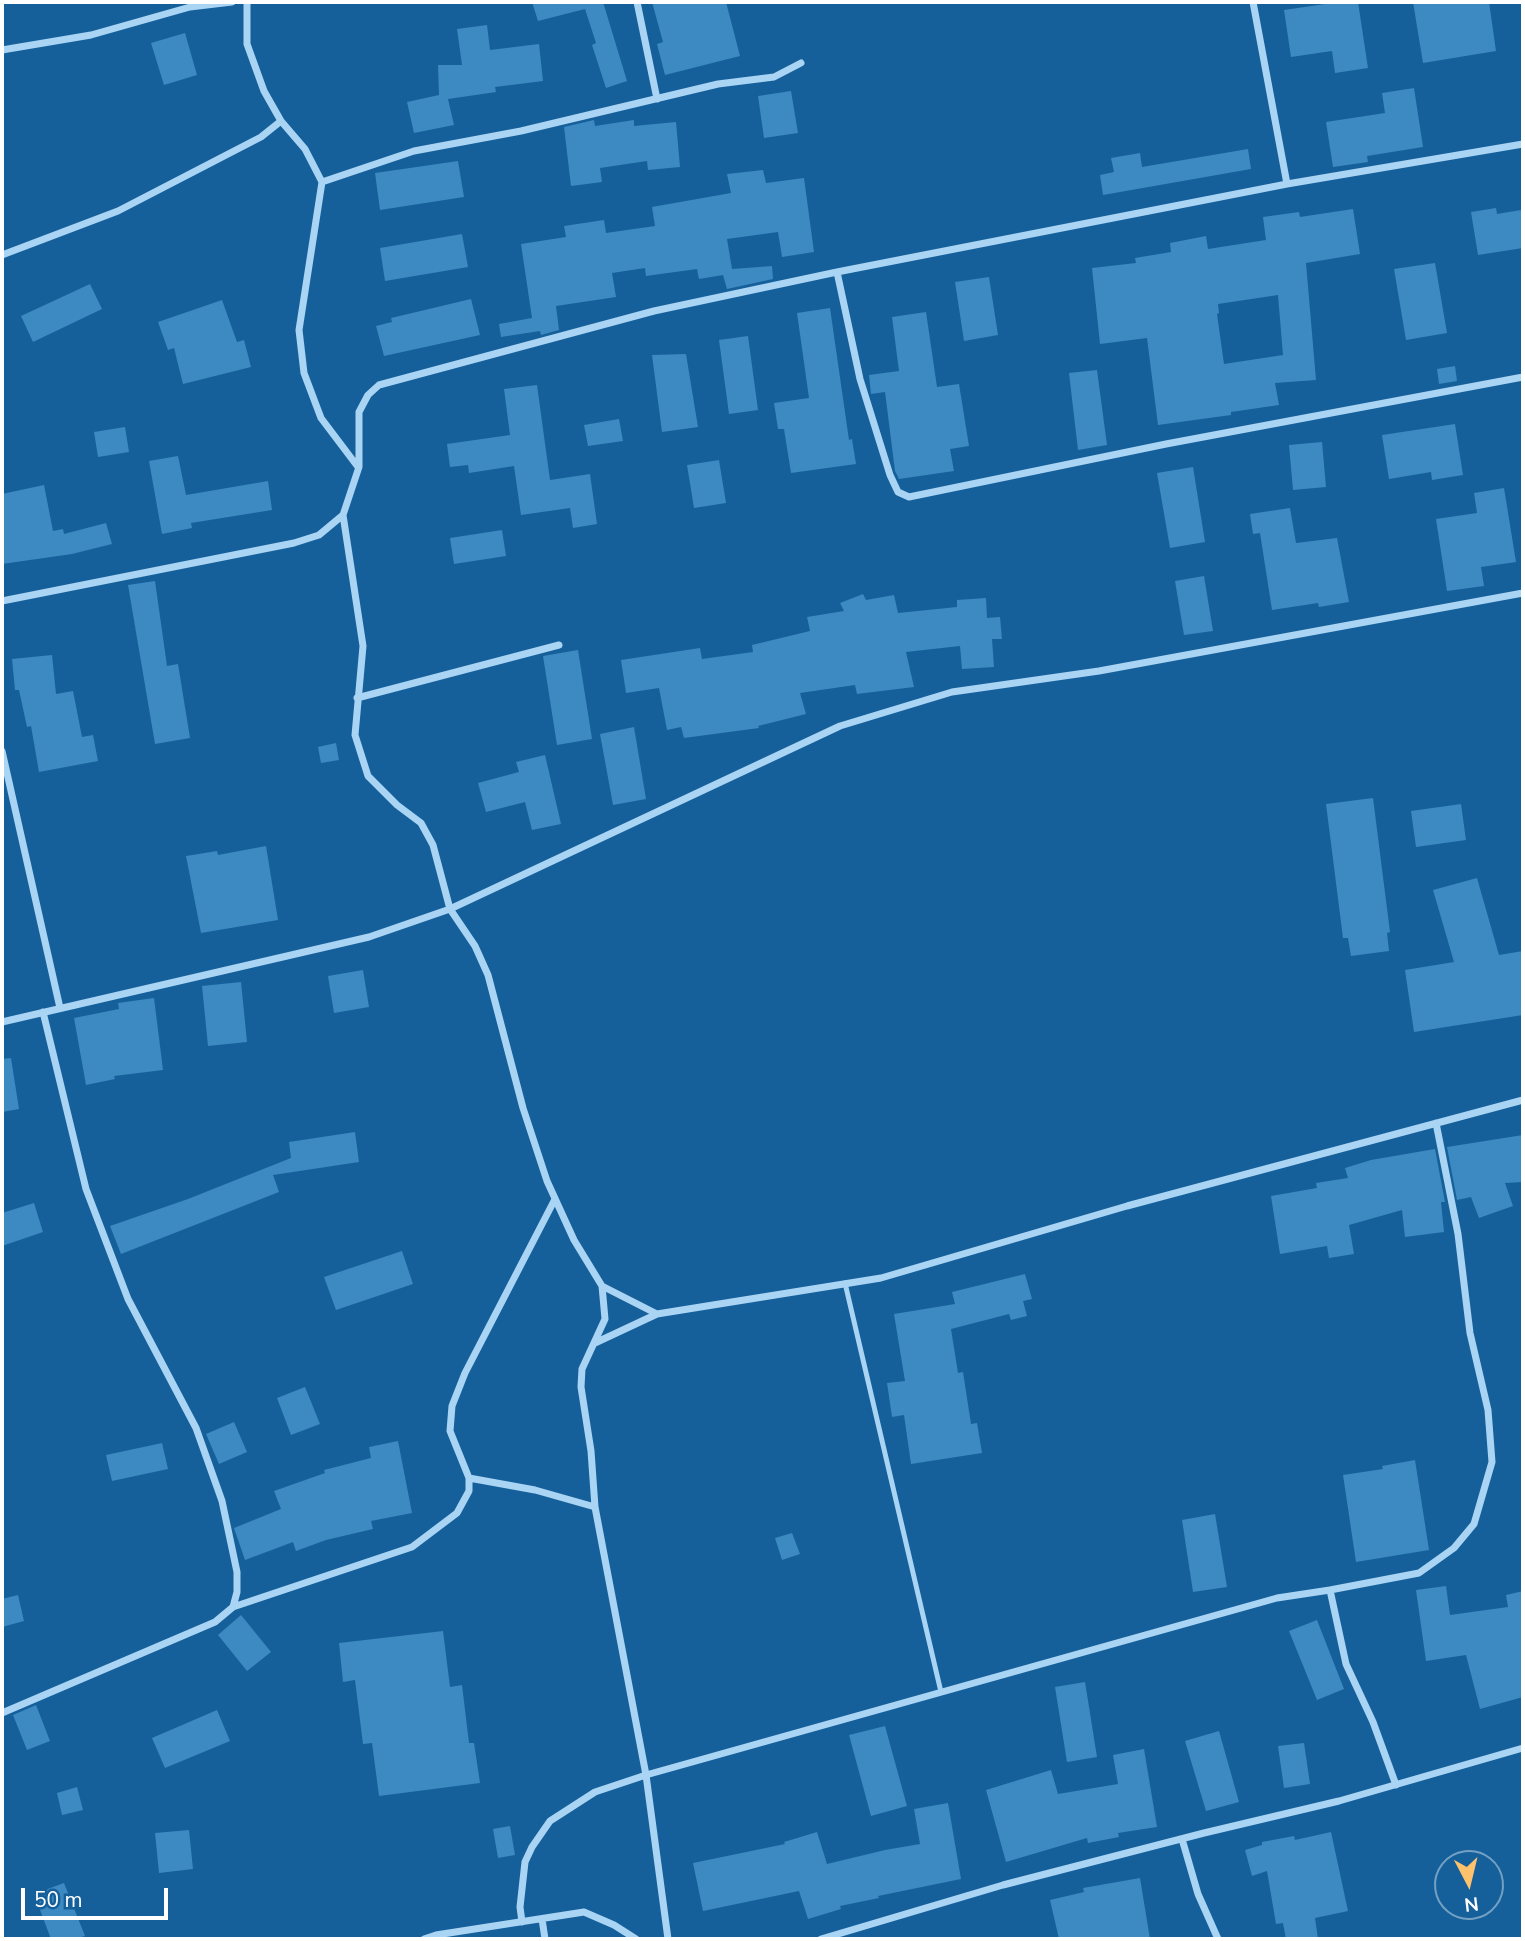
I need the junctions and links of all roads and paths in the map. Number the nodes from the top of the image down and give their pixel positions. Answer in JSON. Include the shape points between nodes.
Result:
{"nodes":[{"id":1,"x":232,"y":2,"type":"edge"},
{"id":2,"x":247,"y":2,"type":"edge"},
{"id":3,"x":637,"y":2,"type":"edge"},
{"id":4,"x":1253,"y":2,"type":"edge"},
{"id":5,"x":2,"y":50,"type":"edge"},
{"id":6,"x":802,"y":63,"type":"dead end"},
{"id":7,"x":657,"y":99,"type":"junction"},
{"id":8,"x":281,"y":121,"type":"junction"},
{"id":9,"x":1523,"y":144,"type":"edge"},
{"id":10,"x":322,"y":182,"type":"junction"},
{"id":11,"x":1287,"y":184,"type":"junction"},
{"id":12,"x":2,"y":255,"type":"edge"},
{"id":13,"x":837,"y":272,"type":"junction"},
{"id":14,"x":1523,"y":377,"type":"edge"},
{"id":15,"x":359,"y":467,"type":"junction"},
{"id":16,"x":343,"y":515,"type":"junction"},
{"id":17,"x":1523,"y":593,"type":"edge"},
{"id":18,"x":2,"y":601,"type":"edge"},
{"id":19,"x":559,"y":645,"type":"dead end"},
{"id":20,"x":357,"y":698,"type":"junction"},
{"id":21,"x":2,"y":751,"type":"edge"},
{"id":22,"x":450,"y":909,"type":"junction"},
{"id":23,"x":60,"y":1008,"type":"junction"},
{"id":24,"x":43,"y":1012,"type":"junction"},
{"id":25,"x":2,"y":1022,"type":"edge"},
{"id":26,"x":1523,"y":1100,"type":"edge"},
{"id":27,"x":1436,"y":1123,"type":"junction"},
{"id":28,"x":555,"y":1199,"type":"junction"},
{"id":29,"x":845,"y":1283,"type":"junction"},
{"id":30,"x":602,"y":1286,"type":"junction"},
{"id":31,"x":657,"y":1314,"type":"junction"},
{"id":32,"x":595,"y":1344,"type":"junction"},
{"id":33,"x":469,"y":1478,"type":"junction"},
{"id":34,"x":595,"y":1507,"type":"junction"},
{"id":35,"x":1330,"y":1590,"type":"junction"},
{"id":36,"x":233,"y":1607,"type":"junction"},
{"id":37,"x":941,"y":1692,"type":"junction"},
{"id":38,"x":2,"y":1713,"type":"edge"},
{"id":39,"x":1523,"y":1748,"type":"edge"},
{"id":40,"x":646,"y":1775,"type":"junction"},
{"id":41,"x":1396,"y":1785,"type":"junction"},
{"id":42,"x":1181,"y":1839,"type":"junction"},
{"id":43,"x":542,"y":1919,"type":"junction"},
{"id":44,"x":523,"y":1922,"type":"junction"},
{"id":45,"x":424,"y":1939,"type":"edge"},
{"id":46,"x":545,"y":1939,"type":"edge"},
{"id":47,"x":636,"y":1939,"type":"edge"},
{"id":48,"x":667,"y":1939,"type":"edge"},
{"id":49,"x":821,"y":1939,"type":"edge"},
{"id":50,"x":1219,"y":1939,"type":"edge"}],
"edges":[{"from":1,"to":5,"type":"street","via":[[190,7],[91,35]]},
{"from":2,"to":8,"type":"street","via":[[247,44]]},
{"from":3,"to":7,"type":"street"},
{"from":4,"to":11,"type":"street"},
{"from":6,"to":7,"type":"street","via":[[774,77]]},
{"from":7,"to":10,"type":"street","via":[[414,151]]},
{"from":8,"to":10,"type":"street","via":[[305,149]]},
{"from":8,"to":12,"type":"street","via":[[261,137],[118,211]]},
{"from":9,"to":11,"type":"street"},
{"from":10,"to":15,"type":"street","via":[[299,330],[304,373],[321,418]]},
{"from":11,"to":13,"type":"street"},
{"from":13,"to":14,"type":"street","via":[[860,379],[890,475],[898,492],[909,497]]},
{"from":13,"to":15,"type":"street","via":[[654,312],[379,385],[359,412]]},
{"from":15,"to":16,"type":"street"},
{"from":16,"to":18,"type":"street","via":[[319,535],[294,543]]},
{"from":16,"to":20,"type":"street","via":[[363,646]]},
{"from":17,"to":22,"type":"street","via":[[1100,671],[952,692],[841,726]]},
{"from":19,"to":20,"type":"street"},
{"from":20,"to":22,"type":"street","via":[[355,735],[368,776],[421,824],[433,845]]},
{"from":21,"to":23,"type":"street"},
{"from":22,"to":23,"type":"street","via":[[369,937]]},
{"from":22,"to":28,"type":"street","via":[[488,975],[523,1108]]},
{"from":23,"to":24,"type":"street"},
{"from":24,"to":25,"type":"street"},
{"from":24,"to":36,"type":"street","via":[[86,1189],[128,1299],[196,1428],[222,1500],[237,1572]]},
{"from":26,"to":27,"type":"street"},
{"from":27,"to":29,"type":"street","via":[[881,1278]]},
{"from":27,"to":35,"type":"street","via":[[1458,1234],[1470,1333],[1488,1410],[1492,1462],[1474,1524],[1454,1548],[1419,1573]]},
{"from":28,"to":30,"type":"street"},
{"from":28,"to":33,"type":"street","via":[[452,1406],[450,1431]]},
{"from":29,"to":31,"type":"street"},
{"from":29,"to":37,"type":"lane"},
{"from":30,"to":31,"type":"street"},
{"from":30,"to":32,"type":"street","via":[[605,1319]]},
{"from":31,"to":32,"type":"street"},
{"from":32,"to":34,"type":"street","via":[[582,1370],[581,1387]]},
{"from":33,"to":34,"type":"street"},
{"from":33,"to":36,"type":"street","via":[[469,1491],[457,1513],[412,1547]]},
{"from":34,"to":40,"type":"street"},
{"from":35,"to":37,"type":"street","via":[[1277,1598]]},
{"from":35,"to":41,"type":"street","via":[[1346,1664]]},
{"from":36,"to":38,"type":"street","via":[[215,1622]]},
{"from":37,"to":40,"type":"street"},
{"from":39,"to":41,"type":"street"},
{"from":40,"to":44,"type":"street","via":[[595,1792],[550,1821],[525,1862]]},
{"from":40,"to":48,"type":"street"},
{"from":41,"to":42,"type":"street"},
{"from":42,"to":49,"type":"street"},
{"from":42,"to":50,"type":"street","via":[[1198,1894]]},
{"from":43,"to":44,"type":"street"},
{"from":43,"to":46,"type":"street"},
{"from":43,"to":47,"type":"street","via":[[584,1912]]},
{"from":44,"to":45,"type":"street"}]}
